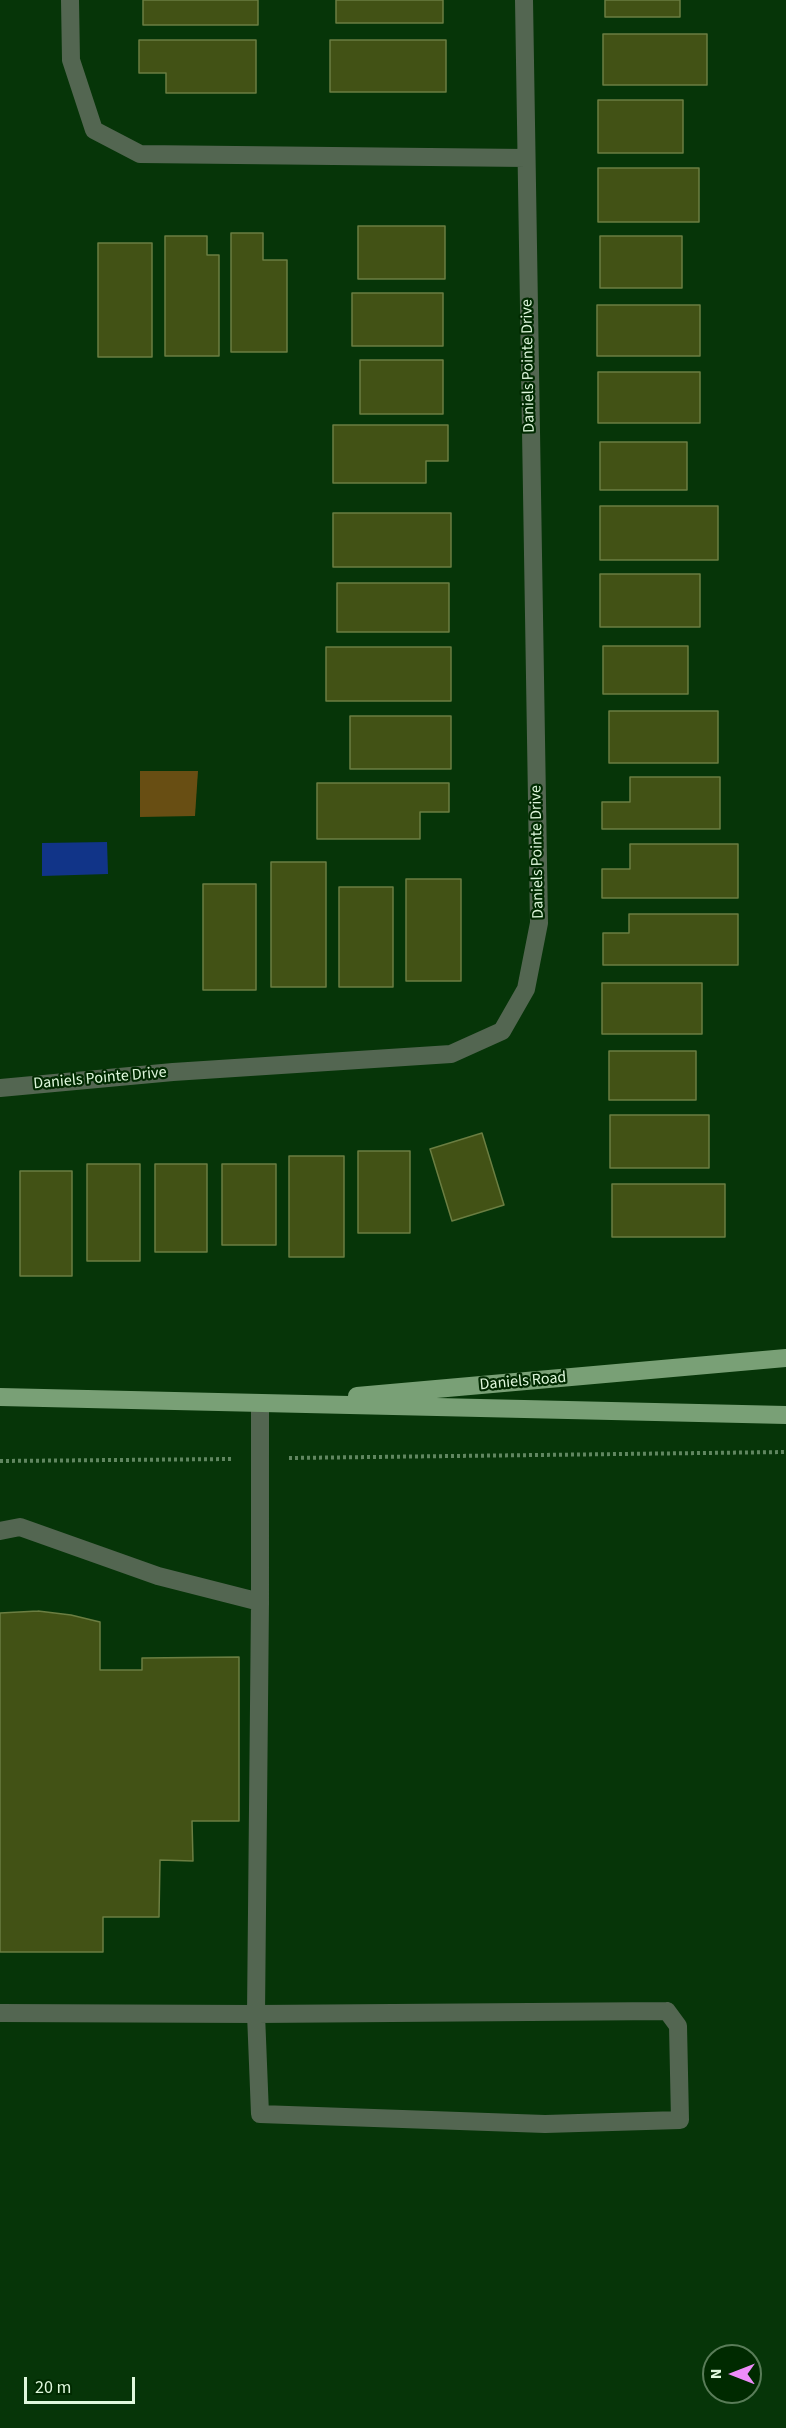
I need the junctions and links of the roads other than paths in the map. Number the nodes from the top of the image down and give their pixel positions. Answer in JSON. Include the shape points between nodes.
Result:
{"nodes":[{"id":1,"x":70,"y":0,"type":"edge"},
{"id":2,"x":524,"y":0,"type":"edge"},
{"id":3,"x":526,"y":158,"type":"junction"},
{"id":4,"x":0,"y":1088,"type":"edge"},
{"id":5,"x":786,"y":1358,"type":"edge"},
{"id":6,"x":0,"y":1397,"type":"edge"},
{"id":7,"x":260,"y":1404,"type":"junction"},
{"id":8,"x":786,"y":1415,"type":"edge"},
{"id":9,"x":0,"y":1531,"type":"edge"},
{"id":10,"x":260,"y":1602,"type":"junction"},
{"id":11,"x":0,"y":2013,"type":"edge"},
{"id":12,"x":256,"y":2014,"type":"junction"}],
"edges":[{"from":1,"to":3,"type":"street","via":[[71,60],[94,130],[140,154]]},
{"from":2,"to":3,"type":"street","name":"Daniels Pointe Drive"},
{"from":3,"to":4,"type":"street","name":"Daniels Pointe Drive","via":[[539,923],[526,989],[502,1030],[451,1054]]},
{"from":5,"to":7,"type":"main road","name":"Daniels Road"},
{"from":6,"to":7,"type":"main road","name":"Daniels Road"},
{"from":7,"to":8,"type":"main road","name":"Daniels Road"},
{"from":7,"to":10,"type":"street"},
{"from":9,"to":10,"type":"street","via":[[20,1527],[158,1576]]},
{"from":10,"to":12,"type":"street"},
{"from":11,"to":12,"type":"street"},
{"from":12,"to":12,"type":"street","via":[[667,2011],[678,2026],[680,2120],[545,2124],[260,2114]]}]}
